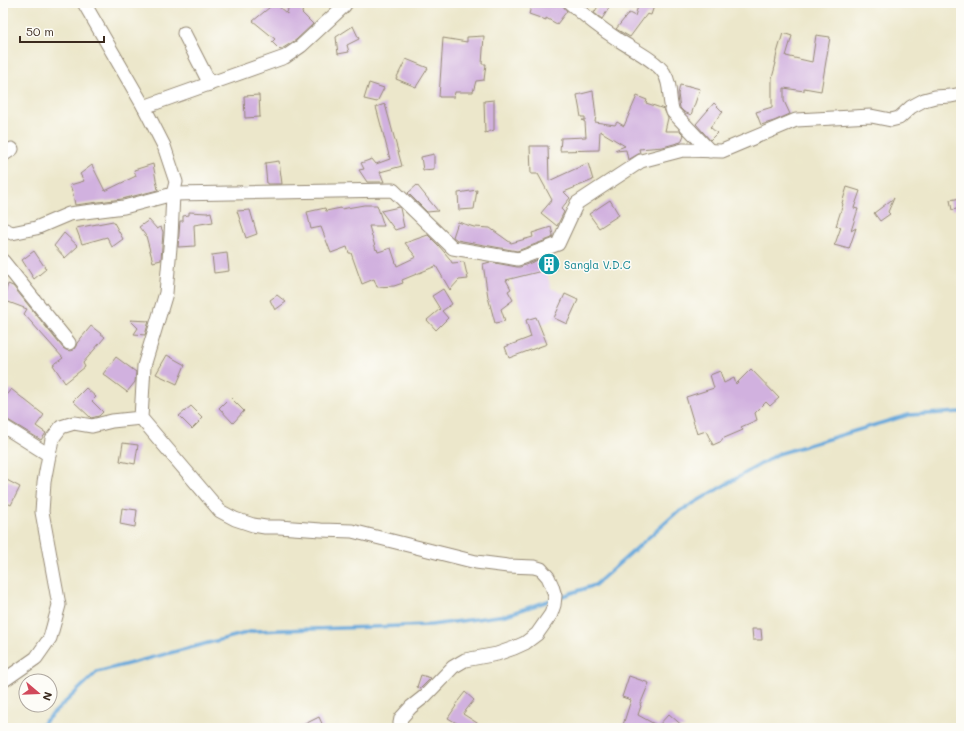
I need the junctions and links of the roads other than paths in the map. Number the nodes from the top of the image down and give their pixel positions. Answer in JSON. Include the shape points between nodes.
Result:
{"nodes":[{"id":1,"x":84,"y":3,"type":"edge"},
{"id":2,"x":346,"y":3,"type":"edge"},
{"id":3,"x":570,"y":3,"type":"edge"},
{"id":4,"x":184,"y":33,"type":"dead end"},
{"id":5,"x":210,"y":84,"type":"junction"},
{"id":6,"x":961,"y":94,"type":"edge"},
{"id":7,"x":144,"y":106,"type":"junction"},
{"id":8,"x":710,"y":150,"type":"junction"},
{"id":9,"x":173,"y":194,"type":"junction"},
{"id":10,"x":3,"y":229,"type":"edge"},
{"id":11,"x":3,"y":262,"type":"edge"},
{"id":12,"x":69,"y":344,"type":"dead end"},
{"id":13,"x":142,"y":418,"type":"junction"},
{"id":14,"x":3,"y":426,"type":"edge"},
{"id":15,"x":49,"y":455,"type":"junction"},
{"id":16,"x":3,"y":681,"type":"edge"},
{"id":17,"x":402,"y":728,"type":"edge"}],
"edges":[{"from":1,"to":7,"type":"street"},
{"from":2,"to":5,"type":"street","via":[[302,46],[285,57]]},
{"from":3,"to":8,"type":"street","via":[[617,40],[659,67],[665,74],[673,112]]},
{"from":4,"to":5,"type":"street"},
{"from":5,"to":7,"type":"street"},
{"from":6,"to":8,"type":"street","via":[[924,100],[899,118],[891,120],[871,116],[796,120],[722,151]]},
{"from":7,"to":9,"type":"street","via":[[164,146],[174,175],[176,182]]},
{"from":8,"to":9,"type":"street","via":[[683,150],[641,161],[577,203],[558,244],[518,259],[453,248],[393,190]]},
{"from":9,"to":10,"type":"street","via":[[124,207],[69,214],[36,228],[12,232]]},
{"from":9,"to":13,"type":"street","via":[[166,293],[144,366]]},
{"from":11,"to":12,"type":"street"},
{"from":13,"to":15,"type":"street","via":[[92,426],[74,423],[61,426],[52,439]]},
{"from":13,"to":17,"type":"street","via":[[220,511],[235,519],[265,527],[352,532],[476,562],[534,567],[541,569],[548,577],[555,596],[554,605],[551,614],[536,634],[514,648],[466,660],[453,667],[425,696],[410,707],[401,718]]},
{"from":14,"to":15,"type":"street"},
{"from":15,"to":16,"type":"street","via":[[42,512],[59,605],[50,638],[36,658]]}]}
